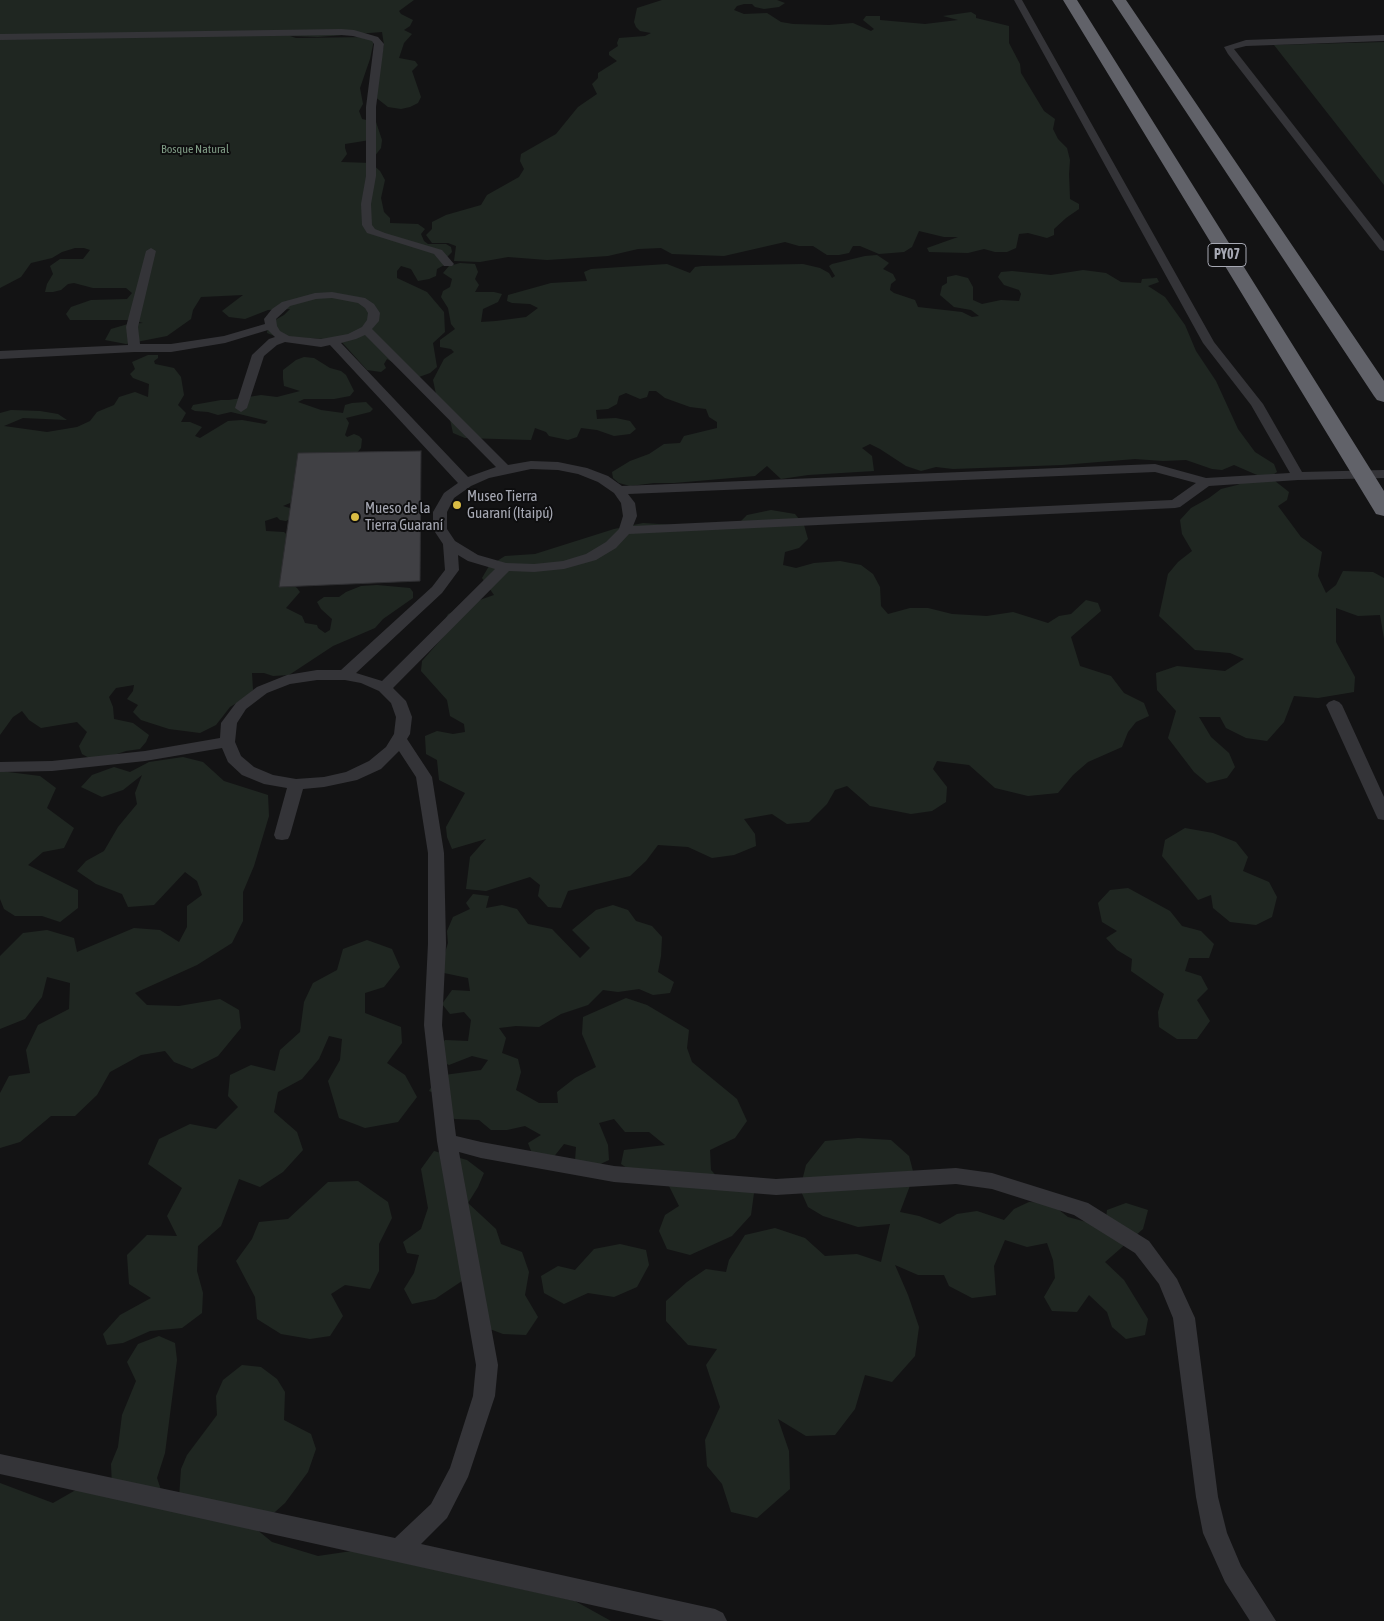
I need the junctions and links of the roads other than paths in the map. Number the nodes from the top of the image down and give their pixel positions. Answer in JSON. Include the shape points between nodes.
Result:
{"nodes":[{"id":1,"x":1018,"y":0,"type":"edge"},
{"id":2,"x":1070,"y":0,"type":"edge"},
{"id":3,"x":1119,"y":0,"type":"edge"},
{"id":4,"x":0,"y":37,"type":"edge"},
{"id":5,"x":1384,"y":38,"type":"edge"},
{"id":6,"x":1384,"y":248,"type":"edge"},
{"id":7,"x":151,"y":251,"type":"dead end"},
{"id":8,"x":448,"y":264,"type":"dead end"},
{"id":9,"x":271,"y":326,"type":"junction"},
{"id":10,"x":366,"y":329,"type":"junction"},
{"id":11,"x":285,"y":338,"type":"junction"},
{"id":12,"x":334,"y":342,"type":"junction"},
{"id":13,"x":134,"y":348,"type":"junction"},
{"id":14,"x":0,"y":355,"type":"edge"},
{"id":15,"x":1384,"y":396,"type":"edge"},
{"id":16,"x":242,"y":408,"type":"dead end"},
{"id":17,"x":505,"y":469,"type":"junction"},
{"id":18,"x":1362,"y":474,"type":"junction"},
{"id":19,"x":1384,"y":474,"type":"edge"},
{"id":20,"x":1298,"y":476,"type":"junction"},
{"id":21,"x":1206,"y":482,"type":"junction"},
{"id":22,"x":466,"y":483,"type":"junction"},
{"id":23,"x":619,"y":490,"type":"junction"},
{"id":24,"x":1384,"y":509,"type":"edge"},
{"id":25,"x":625,"y":530,"type":"junction"},
{"id":26,"x":450,"y":544,"type":"junction"},
{"id":27,"x":505,"y":567,"type":"junction"},
{"id":28,"x":346,"y":675,"type":"junction"},
{"id":29,"x":384,"y":688,"type":"junction"},
{"id":30,"x":1334,"y":705,"type":"dead end"},
{"id":31,"x":399,"y":739,"type":"junction"},
{"id":32,"x":227,"y":742,"type":"junction"},
{"id":33,"x":0,"y":767,"type":"edge"},
{"id":34,"x":296,"y":784,"type":"junction"},
{"id":35,"x":1384,"y":815,"type":"edge"},
{"id":36,"x":282,"y":835,"type":"dead end"},
{"id":37,"x":447,"y":1141,"type":"junction"},
{"id":38,"x":0,"y":1464,"type":"edge"},
{"id":39,"x":399,"y":1550,"type":"junction"},
{"id":40,"x":715,"y":1621,"type":"edge"},
{"id":41,"x":1264,"y":1621,"type":"edge"}],
"edges":[{"from":1,"to":20,"type":"lane","via":[[1209,343],[1256,404]]},
{"from":2,"to":18,"type":"highway","number":"PY07"},
{"from":3,"to":15,"type":"highway"},
{"from":4,"to":8,"type":"lane","via":[[341,32],[376,39],[379,44],[371,107],[367,225],[371,231],[381,235],[438,252]]},
{"from":5,"to":6,"type":"lane","via":[[1246,43],[1229,47]]},
{"from":7,"to":13,"type":"lane","via":[[132,327]]},
{"from":9,"to":10,"type":"lane","via":[[270,319],[286,304],[307,297],[332,295],[361,300],[370,306],[374,313],[373,321]]},
{"from":9,"to":11,"type":"lane"},
{"from":9,"to":13,"type":"lane","via":[[226,339],[171,348]]},
{"from":10,"to":12,"type":"lane"},
{"from":10,"to":17,"type":"lane"},
{"from":11,"to":12,"type":"lane","via":[[308,343]]},
{"from":11,"to":16,"type":"lane","via":[[273,342],[258,355]]},
{"from":12,"to":22,"type":"lane"},
{"from":13,"to":14,"type":"lane"},
{"from":17,"to":22,"type":"lane"},
{"from":17,"to":23,"type":"lane","via":[[531,465],[566,468],[603,479]]},
{"from":18,"to":19,"type":"lane"},
{"from":18,"to":20,"type":"lane"},
{"from":18,"to":24,"type":"highway","number":"PY07"},
{"from":20,"to":21,"type":"lane"},
{"from":21,"to":23,"type":"lane","via":[[1155,468]]},
{"from":21,"to":25,"type":"lane","via":[[1175,504]]},
{"from":22,"to":26,"type":"lane","via":[[449,496],[440,512],[440,528]]},
{"from":23,"to":25,"type":"lane","via":[[628,503],[630,516]]},
{"from":25,"to":27,"type":"lane","via":[[612,545],[591,557],[564,565]]},
{"from":26,"to":27,"type":"lane","via":[[473,558]]},
{"from":26,"to":28,"type":"lane","via":[[452,570],[437,590]]},
{"from":27,"to":29,"type":"lane"},
{"from":28,"to":29,"type":"lane"},
{"from":28,"to":32,"type":"lane","via":[[288,680],[262,690],[241,706],[229,723]]},
{"from":29,"to":31,"type":"lane","via":[[398,701],[404,717]]},
{"from":30,"to":35,"type":"lane"},
{"from":31,"to":34,"type":"lane","via":[[375,765],[351,776]]},
{"from":31,"to":37,"type":"lane","via":[[424,777],[436,853],[437,944],[433,1025]]},
{"from":32,"to":33,"type":"lane","via":[[145,756],[52,766]]},
{"from":32,"to":34,"type":"lane","via":[[234,758],[248,770],[270,780]]},
{"from":34,"to":36,"type":"lane"},
{"from":37,"to":39,"type":"lane","via":[[487,1365],[484,1396],[460,1470],[439,1510]]},
{"from":37,"to":41,"type":"lane","via":[[614,1174],[776,1187],[956,1176],[992,1180],[1081,1209],[1142,1247],[1167,1278],[1184,1318],[1207,1497],[1215,1533],[1233,1574]]},
{"from":38,"to":39,"type":"lane"},
{"from":39,"to":40,"type":"lane"}]}
